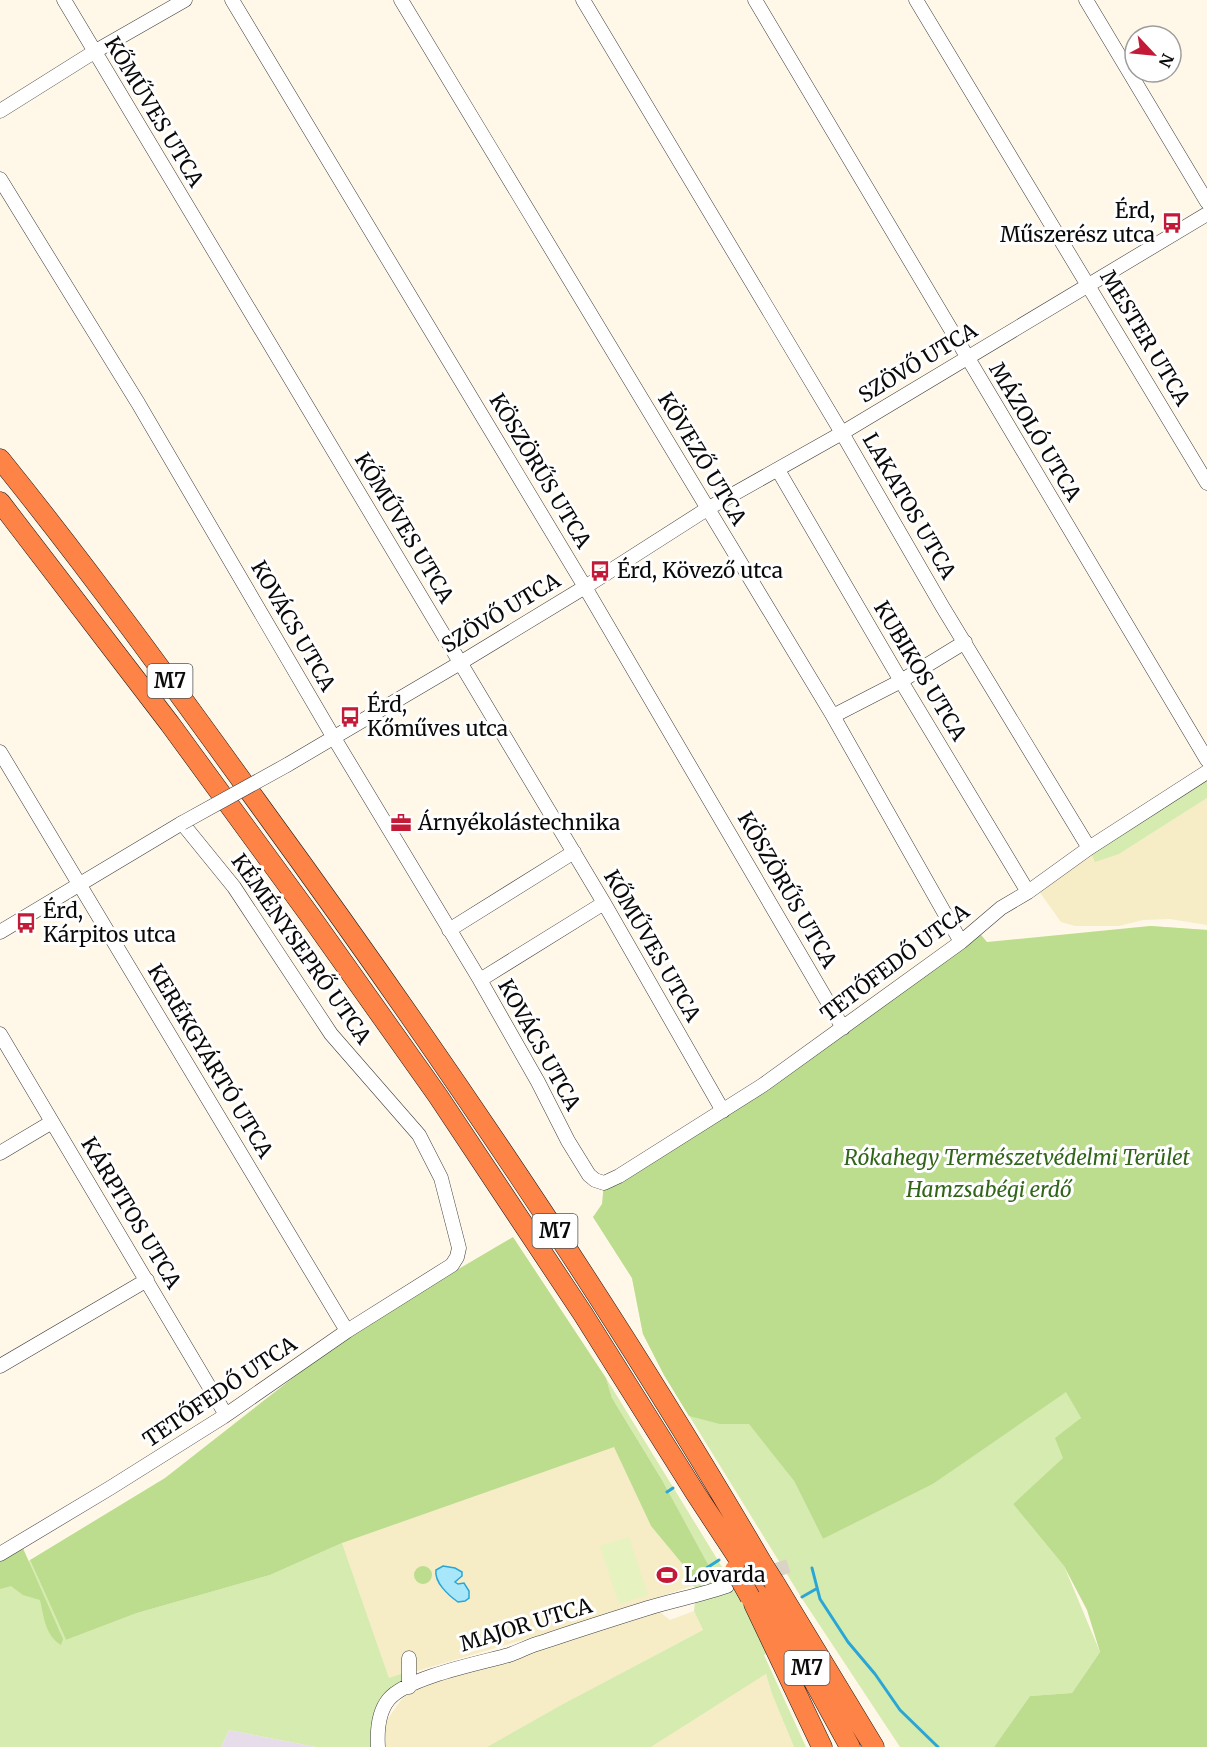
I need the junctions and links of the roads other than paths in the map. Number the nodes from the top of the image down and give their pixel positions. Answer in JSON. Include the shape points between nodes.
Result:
{"nodes":[{"id":1,"x":64,"y":0,"type":"edge"},
{"id":2,"x":185,"y":0,"type":"edge"},
{"id":3,"x":232,"y":0,"type":"edge"},
{"id":4,"x":401,"y":0,"type":"edge"},
{"id":5,"x":583,"y":0,"type":"edge"},
{"id":6,"x":755,"y":0,"type":"edge"},
{"id":7,"x":916,"y":0,"type":"edge"},
{"id":8,"x":1086,"y":0,"type":"edge"},
{"id":9,"x":94,"y":52,"type":"junction"},
{"id":10,"x":0,"y":111,"type":"edge"},
{"id":11,"x":0,"y":178,"type":"edge"},
{"id":12,"x":1207,"y":202,"type":"edge"},
{"id":13,"x":1207,"y":214,"type":"edge"},
{"id":14,"x":1088,"y":284,"type":"junction"},
{"id":15,"x":966,"y":358,"type":"junction"},
{"id":16,"x":842,"y":433,"type":"junction"},
{"id":17,"x":0,"y":459,"type":"edge"},
{"id":18,"x":778,"y":470,"type":"junction"},
{"id":19,"x":1207,"y":483,"type":"edge"},
{"id":20,"x":0,"y":502,"type":"edge"},
{"id":21,"x":707,"y":509,"type":"junction"},
{"id":22,"x":585,"y":587,"type":"junction"},
{"id":23,"x":965,"y":642,"type":"junction"},
{"id":24,"x":460,"y":663,"type":"junction"},
{"id":25,"x":901,"y":681,"type":"junction"},
{"id":26,"x":833,"y":716,"type":"junction"},
{"id":27,"x":334,"y":738,"type":"junction"},
{"id":28,"x":0,"y":752,"type":"edge"},
{"id":29,"x":1207,"y":760,"type":"edge"},
{"id":30,"x":1207,"y":772,"type":"edge"},
{"id":31,"x":182,"y":823,"type":"junction"},
{"id":32,"x":1089,"y":848,"type":"junction"},
{"id":33,"x":573,"y":852,"type":"junction"},
{"id":34,"x":80,"y":885,"type":"junction"},
{"id":35,"x":1028,"y":892,"type":"junction"},
{"id":36,"x":604,"y":903,"type":"junction"},
{"id":37,"x":449,"y":930,"type":"junction"},
{"id":38,"x":0,"y":932,"type":"edge"},
{"id":39,"x":961,"y":942,"type":"junction"},
{"id":40,"x":480,"y":980,"type":"junction"},
{"id":41,"x":843,"y":1028,"type":"junction"},
{"id":42,"x":0,"y":1034,"type":"edge"},
{"id":43,"x":723,"y":1111,"type":"junction"},
{"id":44,"x":52,"y":1122,"type":"junction"},
{"id":45,"x":0,"y":1153,"type":"edge"},
{"id":46,"x":604,"y":1183,"type":"joint"},
{"id":47,"x":457,"y":1257,"type":"joint"},
{"id":48,"x":147,"y":1280,"type":"junction"},
{"id":49,"x":347,"y":1331,"type":"junction"},
{"id":50,"x":0,"y":1366,"type":"edge"},
{"id":51,"x":226,"y":1415,"type":"junction"},
{"id":52,"x":0,"y":1554,"type":"edge"},
{"id":53,"x":742,"y":1571,"type":"junction"},
{"id":54,"x":767,"y":1592,"type":"junction"},
{"id":55,"x":409,"y":1658,"type":"dead end"},
{"id":56,"x":409,"y":1687,"type":"junction"},
{"id":57,"x":378,"y":1747,"type":"edge"},
{"id":58,"x":822,"y":1747,"type":"edge"},
{"id":59,"x":850,"y":1747,"type":"edge"},
{"id":60,"x":874,"y":1747,"type":"edge"},
{"id":61,"x":888,"y":1747,"type":"edge"}],
"edges":[{"from":1,"to":9,"type":"street","name":"KŐMŰVES UTCA"},
{"from":2,"to":9,"type":"street"},
{"from":3,"to":22,"type":"street","name":"KÖSZÖRŰS UTCA"},
{"from":4,"to":21,"type":"street","name":"KÖVEZŐ UTCA"},
{"from":5,"to":16,"type":"street","name":"LAKATOS UTCA"},
{"from":6,"to":15,"type":"street","name":"MÁZOLÓ UTCA"},
{"from":7,"to":14,"type":"street","name":"MESTER UTCA"},
{"from":8,"to":12,"type":"street"},
{"from":9,"to":10,"type":"street"},
{"from":9,"to":24,"type":"street","name":"KŐMŰVES UTCA"},
{"from":11,"to":27,"type":"street","name":"KOVÁCS UTCA","via":[[138,403]]},
{"from":13,"to":14,"type":"street","name":"SZÖVŐ UTCA"},
{"from":14,"to":15,"type":"street","name":"SZÖVŐ UTCA"},
{"from":14,"to":19,"type":"street","name":"MESTER UTCA"},
{"from":15,"to":16,"type":"street","name":"SZÖVŐ UTCA"},
{"from":15,"to":29,"type":"street","name":"MÁZOLÓ UTCA"},
{"from":16,"to":18,"type":"street","name":"SZÖVŐ UTCA"},
{"from":16,"to":23,"type":"street","name":"LAKATOS UTCA"},
{"from":17,"to":53,"type":"highway","number":"M7","via":[[149,651],[465,1094],[681,1424]]},
{"from":18,"to":21,"type":"street","name":"SZÖVŐ UTCA"},
{"from":18,"to":25,"type":"street","name":"KUBIKOS UTCA"},
{"from":20,"to":53,"type":"highway","number":"M7","via":[[170,724],[438,1096],[583,1314]]},
{"from":21,"to":22,"type":"street","name":"SZÖVŐ UTCA"},
{"from":21,"to":26,"type":"street","name":"KÖVEZŐ UTCA"},
{"from":22,"to":24,"type":"street","name":"SZÖVŐ UTCA"},
{"from":22,"to":41,"type":"street","name":"KÖSZÖRŰS UTCA"},
{"from":23,"to":25,"type":"street"},
{"from":23,"to":32,"type":"street","name":"LAKATOS UTCA"},
{"from":24,"to":27,"type":"street","name":"SZÖVŐ UTCA"},
{"from":24,"to":33,"type":"street","name":"KŐMŰVES UTCA"},
{"from":25,"to":26,"type":"street"},
{"from":25,"to":35,"type":"street","name":"KUBIKOS UTCA"},
{"from":26,"to":39,"type":"street","name":"KÖVEZŐ UTCA"},
{"from":27,"to":31,"type":"street","name":"SZÖVŐ UTCA","bridge":true},
{"from":27,"to":37,"type":"street","name":"KOVÁCS UTCA"},
{"from":28,"to":34,"type":"street","name":"KERÉKGYÁRTÓ UTCA"},
{"from":30,"to":32,"type":"street","name":"TETŐFEDŐ UTCA"},
{"from":31,"to":34,"type":"street","name":"SZÖVŐ UTCA"},
{"from":31,"to":47,"type":"street","name":"KÉMÉNYSEPRŐ UTCA","via":[[234,887],[331,1034],[419,1135],[441,1178],[459,1248]]},
{"from":32,"to":35,"type":"street","name":"TETŐFEDŐ UTCA"},
{"from":33,"to":36,"type":"street","name":"KŐMŰVES UTCA"},
{"from":33,"to":37,"type":"street"},
{"from":34,"to":38,"type":"street","name":"SZÖVŐ UTCA"},
{"from":34,"to":49,"type":"street","name":"KERÉKGYÁRTÓ UTCA"},
{"from":35,"to":39,"type":"street","name":"TETŐFEDŐ UTCA","via":[[1001,908]]},
{"from":36,"to":40,"type":"street"},
{"from":36,"to":43,"type":"street","name":"KŐMŰVES UTCA"},
{"from":37,"to":40,"type":"street","name":"KOVÁCS UTCA"},
{"from":39,"to":41,"type":"street","name":"TETŐFEDŐ UTCA"},
{"from":40,"to":46,"type":"street","name":"KOVÁCS UTCA","via":[[568,1142],[589,1175]]},
{"from":41,"to":43,"type":"street","name":"TETŐFEDŐ UTCA"},
{"from":42,"to":44,"type":"street","name":"KÁRPITOS UTCA"},
{"from":43,"to":46,"type":"street","name":"TETŐFEDŐ UTCA"},
{"from":44,"to":45,"type":"street"},
{"from":44,"to":48,"type":"street","name":"KÁRPITOS UTCA"},
{"from":47,"to":49,"type":"street","name":"TETŐFEDŐ UTCA","via":[[452,1265]]},
{"from":48,"to":50,"type":"street"},
{"from":48,"to":51,"type":"street","name":"KÁRPITOS UTCA"},
{"from":49,"to":51,"type":"street","name":"TETŐFEDŐ UTCA"},
{"from":51,"to":52,"type":"street","name":"TETŐFEDŐ UTCA"},
{"from":53,"to":54,"type":"highway","number":"M7","bridge":true},
{"from":53,"to":54,"type":"highway","bridge":true},
{"from":53,"to":56,"type":"street","name":"MAJOR UTCA","via":[[696,1596],[462,1666]]},
{"from":54,"to":58,"type":"highway"},
{"from":54,"to":59,"type":"highway","number":"M7"},
{"from":54,"to":60,"type":"highway","number":"M7"},
{"from":54,"to":61,"type":"highway","via":[[816,1633]]},
{"from":55,"to":56,"type":"street"},
{"from":56,"to":57,"type":"street","name":"MAJOR UTCA","via":[[389,1699],[382,1710]]}]}
